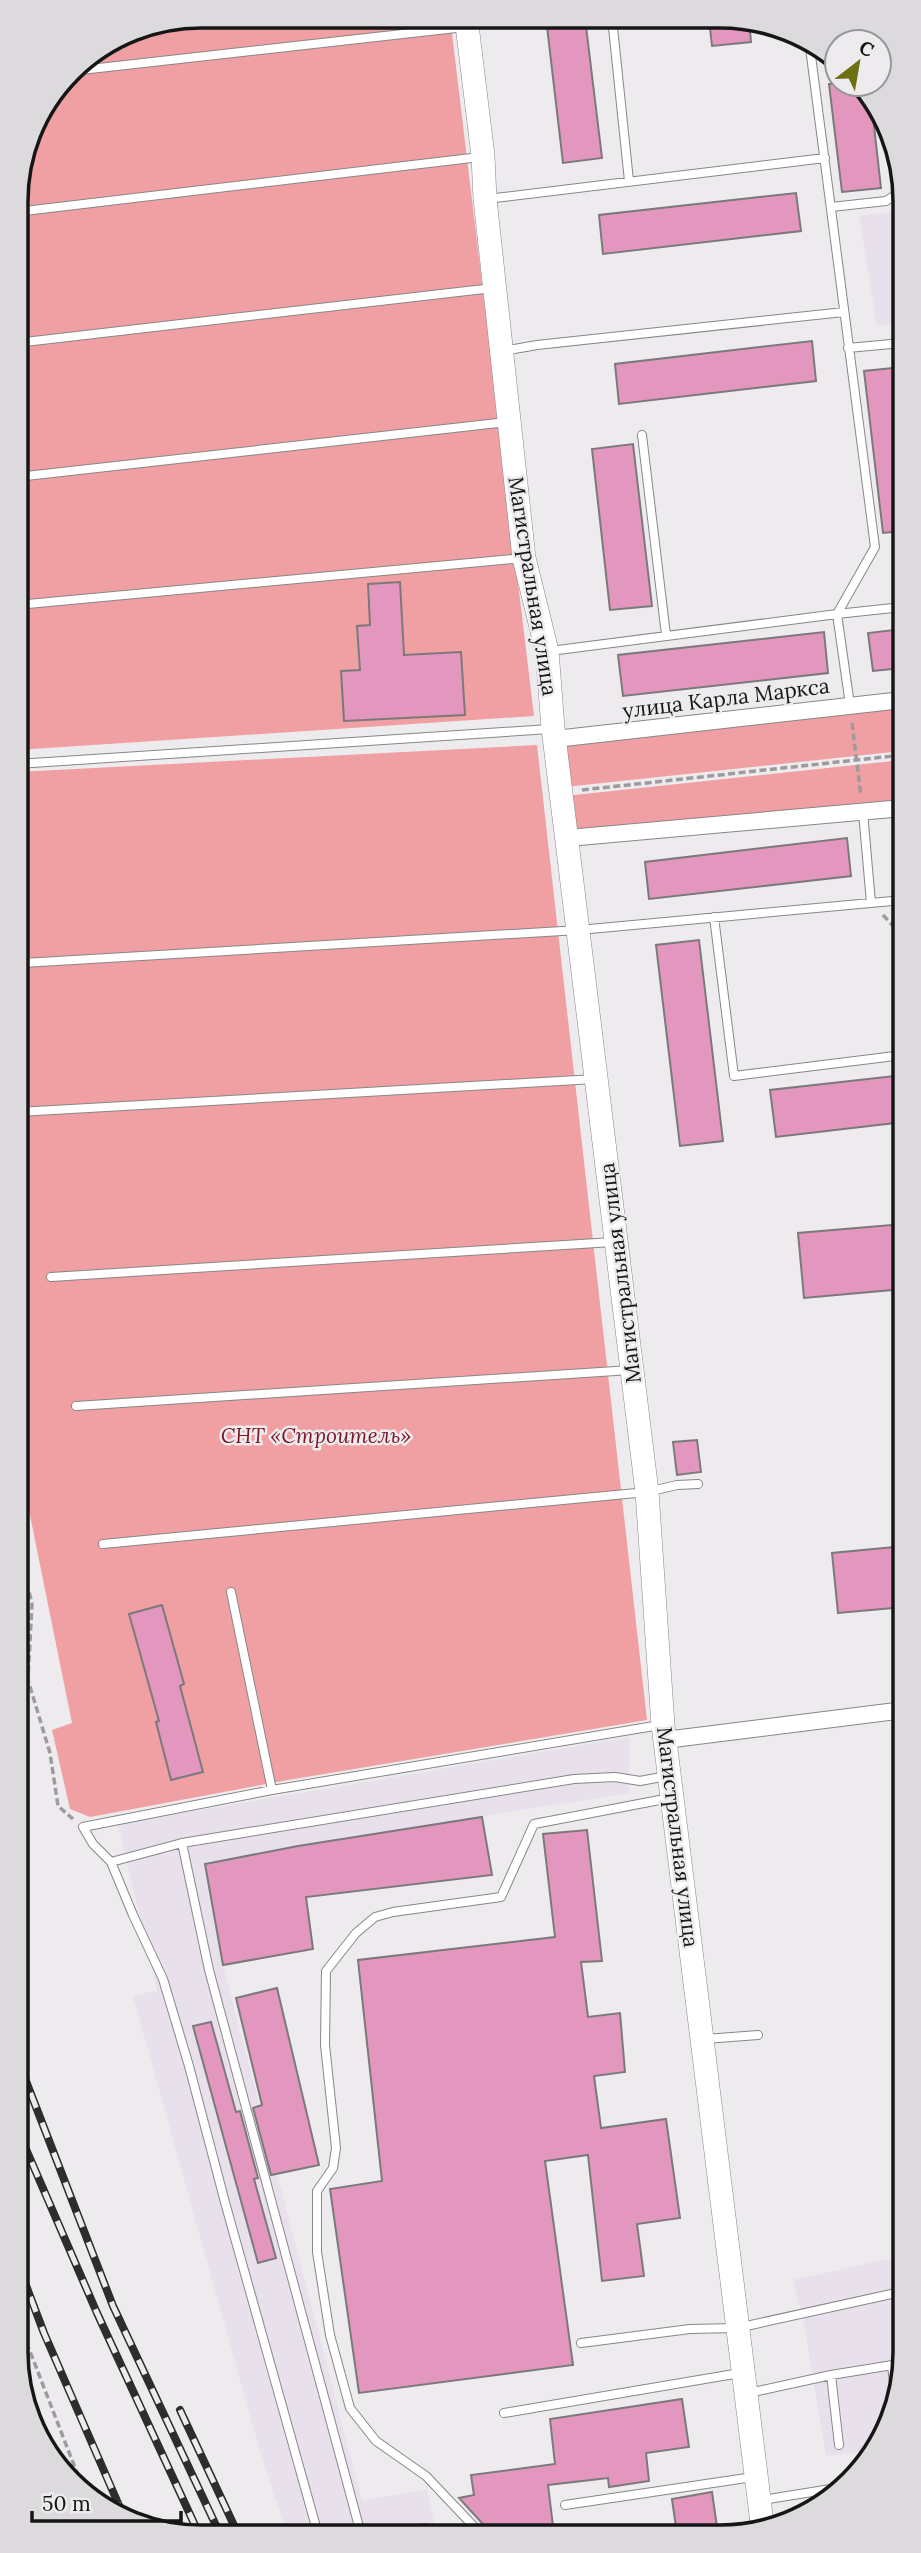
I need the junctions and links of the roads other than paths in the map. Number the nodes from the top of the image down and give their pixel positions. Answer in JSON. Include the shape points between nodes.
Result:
{"nodes":[{"id":1,"x":418,"y":28,"type":"edge"},
{"id":2,"x":467,"y":28,"type":"edge"},
{"id":3,"x":613,"y":28,"type":"edge"},
{"id":4,"x":811,"y":54,"type":"edge"},
{"id":5,"x":90,"y":69,"type":"edge"},
{"id":6,"x":483,"y":156,"type":"junction"},
{"id":7,"x":825,"y":158,"type":"junction"},
{"id":8,"x":629,"y":181,"type":"junction"},
{"id":9,"x":893,"y":197,"type":"edge"},
{"id":10,"x":485,"y":199,"type":"junction"},
{"id":11,"x":831,"y":207,"type":"junction"},
{"id":12,"x":28,"y":211,"type":"edge"},
{"id":13,"x":496,"y":288,"type":"junction"},
{"id":14,"x":844,"y":312,"type":"junction"},
{"id":15,"x":28,"y":342,"type":"edge"},
{"id":16,"x":893,"y":344,"type":"edge"},
{"id":17,"x":848,"y":348,"type":"junction"},
{"id":18,"x":503,"y":351,"type":"junction"},
{"id":19,"x":510,"y":422,"type":"junction"},
{"id":20,"x":642,"y":435,"type":"dead end"},
{"id":21,"x":28,"y":476,"type":"edge"},
{"id":22,"x":524,"y":558,"type":"junction"},
{"id":23,"x":28,"y":604,"type":"edge"},
{"id":24,"x":893,"y":608,"type":"edge"},
{"id":25,"x":837,"y":614,"type":"junction"},
{"id":26,"x":666,"y":635,"type":"junction"},
{"id":27,"x":547,"y":651,"type":"junction"},
{"id":28,"x":893,"y":701,"type":"edge"},
{"id":29,"x":850,"y":705,"type":"junction"},
{"id":30,"x":554,"y":734,"type":"junction"},
{"id":31,"x":28,"y":763,"type":"edge"},
{"id":32,"x":893,"y":809,"type":"edge"},
{"id":33,"x":863,"y":812,"type":"junction"},
{"id":34,"x":568,"y":838,"type":"junction"},
{"id":35,"x":893,"y":901,"type":"edge"},
{"id":36,"x":871,"y":903,"type":"junction"},
{"id":37,"x":714,"y":917,"type":"junction"},
{"id":38,"x":579,"y":930,"type":"junction"},
{"id":39,"x":28,"y":963,"type":"edge"},
{"id":40,"x":893,"y":1056,"type":"edge"},
{"id":41,"x":598,"y":1079,"type":"junction"},
{"id":42,"x":28,"y":1111,"type":"edge"},
{"id":43,"x":616,"y":1242,"type":"junction"},
{"id":44,"x":51,"y":1277,"type":"dead end"},
{"id":45,"x":631,"y":1370,"type":"junction"},
{"id":46,"x":76,"y":1406,"type":"dead end"},
{"id":47,"x":698,"y":1484,"type":"dead end"},
{"id":48,"x":647,"y":1492,"type":"junction"},
{"id":49,"x":103,"y":1544,"type":"dead end"},
{"id":50,"x":231,"y":1592,"type":"dead end"},
{"id":51,"x":893,"y":1711,"type":"edge"},
{"id":52,"x":664,"y":1732,"type":"junction"},
{"id":53,"x":671,"y":1787,"type":"junction"},
{"id":54,"x":272,"y":1790,"type":"junction"},
{"id":55,"x":182,"y":1843,"type":"junction"},
{"id":56,"x":111,"y":1862,"type":"junction"},
{"id":57,"x":758,"y":2035,"type":"dead end"},
{"id":58,"x":704,"y":2039,"type":"junction"},
{"id":59,"x":893,"y":2294,"type":"edge"},
{"id":60,"x":737,"y":2328,"type":"junction"},
{"id":61,"x":581,"y":2343,"type":"dead end"},
{"id":62,"x":892,"y":2365,"type":"joint"},
{"id":63,"x":892,"y":2368,"type":"edge"},
{"id":64,"x":831,"y":2375,"type":"junction"},
{"id":65,"x":745,"y":2383,"type":"junction"},
{"id":66,"x":504,"y":2413,"type":"dead end"},
{"id":67,"x":839,"y":2445,"type":"dead end"},
{"id":68,"x":756,"y":2477,"type":"junction"},
{"id":69,"x":823,"y":2490,"type":"edge"},
{"id":70,"x":759,"y":2501,"type":"junction"},
{"id":71,"x":565,"y":2505,"type":"dead end"},
{"id":72,"x":762,"y":2520,"type":"edge"},
{"id":73,"x":315,"y":2525,"type":"edge"},
{"id":74,"x":359,"y":2525,"type":"edge"},
{"id":75,"x":472,"y":2525,"type":"edge"}],
"edges":[{"from":1,"to":5,"type":"lane"},
{"from":2,"to":6,"type":"street","name":"Магистральная улица"},
{"from":3,"to":8,"type":"lane"},
{"from":4,"to":7,"type":"lane"},
{"from":6,"to":10,"type":"street","name":"Магистральная улица"},
{"from":6,"to":12,"type":"lane"},
{"from":7,"to":8,"type":"lane"},
{"from":7,"to":11,"type":"lane"},
{"from":8,"to":10,"type":"lane"},
{"from":9,"to":11,"type":"lane"},
{"from":10,"to":13,"type":"street","name":"Магистральная улица"},
{"from":11,"to":14,"type":"lane"},
{"from":13,"to":15,"type":"lane"},
{"from":13,"to":18,"type":"street","name":"Магистральная улица"},
{"from":14,"to":17,"type":"lane"},
{"from":14,"to":18,"type":"lane"},
{"from":16,"to":17,"type":"lane"},
{"from":17,"to":25,"type":"lane","via":[[875,547]]},
{"from":18,"to":19,"type":"street","name":"Магистральная улица"},
{"from":19,"to":21,"type":"lane"},
{"from":19,"to":22,"type":"street","name":"Магистральная улица"},
{"from":20,"to":26,"type":"lane"},
{"from":22,"to":23,"type":"lane"},
{"from":22,"to":27,"type":"street","name":"Магистральная улица"},
{"from":24,"to":25,"type":"lane"},
{"from":25,"to":26,"type":"lane"},
{"from":25,"to":29,"type":"lane"},
{"from":26,"to":27,"type":"lane"},
{"from":27,"to":30,"type":"street","name":"Магистральная улица"},
{"from":28,"to":29,"type":"street","name":"улица Карла Маркса"},
{"from":29,"to":30,"type":"street","name":"улица Карла Маркса"},
{"from":30,"to":31,"type":"lane"},
{"from":30,"to":34,"type":"street","name":"Магистральная улица"},
{"from":32,"to":33,"type":"street"},
{"from":33,"to":34,"type":"street"},
{"from":33,"to":36,"type":"lane"},
{"from":34,"to":38,"type":"street","name":"Магистральная улица"},
{"from":35,"to":36,"type":"lane"},
{"from":36,"to":37,"type":"lane"},
{"from":37,"to":38,"type":"lane"},
{"from":37,"to":40,"type":"lane","via":[[734,1076]]},
{"from":38,"to":39,"type":"lane"},
{"from":38,"to":41,"type":"street","name":"Магистральная улица"},
{"from":41,"to":42,"type":"lane"},
{"from":41,"to":43,"type":"street","name":"Магистральная улица"},
{"from":43,"to":44,"type":"lane"},
{"from":43,"to":45,"type":"street","name":"Магистральная улица"},
{"from":45,"to":46,"type":"lane"},
{"from":45,"to":48,"type":"street","name":"Магистральная улица"},
{"from":47,"to":48,"type":"lane"},
{"from":48,"to":49,"type":"lane"},
{"from":48,"to":52,"type":"street","name":"Магистральная улица"},
{"from":50,"to":54,"type":"lane"},
{"from":51,"to":52,"type":"street"},
{"from":52,"to":53,"type":"street","name":"Магистральная улица"},
{"from":52,"to":54,"type":"lane"},
{"from":53,"to":55,"type":"lane","via":[[615,1777],[574,1779]]},
{"from":53,"to":58,"type":"street","name":"Магистральная улица"},
{"from":53,"to":75,"type":"lane","via":[[534,1824],[501,1897],[375,1917],[326,1971],[325,2045],[336,2148],[333,2168],[317,2191],[317,2252],[330,2336],[350,2408],[376,2441],[426,2476]]},
{"from":54,"to":56,"type":"lane","via":[[83,1827]]},
{"from":55,"to":56,"type":"lane"},
{"from":55,"to":74,"type":"lane","via":[[209,1970]]},
{"from":56,"to":73,"type":"lane","via":[[163,1979]]},
{"from":57,"to":58,"type":"lane"},
{"from":58,"to":60,"type":"street","name":"Магистральная улица"},
{"from":59,"to":60,"type":"lane"},
{"from":60,"to":61,"type":"lane","via":[[690,2329]]},
{"from":60,"to":65,"type":"street","name":"Магистральная улица"},
{"from":62,"to":63,"type":"lane"},
{"from":62,"to":64,"type":"lane"},
{"from":64,"to":65,"type":"lane"},
{"from":64,"to":67,"type":"lane"},
{"from":65,"to":66,"type":"lane"},
{"from":65,"to":68,"type":"street","name":"Магистральная улица"},
{"from":68,"to":70,"type":"street","name":"Магистральная улица"},
{"from":68,"to":71,"type":"lane"},
{"from":69,"to":70,"type":"lane"},
{"from":70,"to":72,"type":"street","name":"Магистральная улица"}]}
